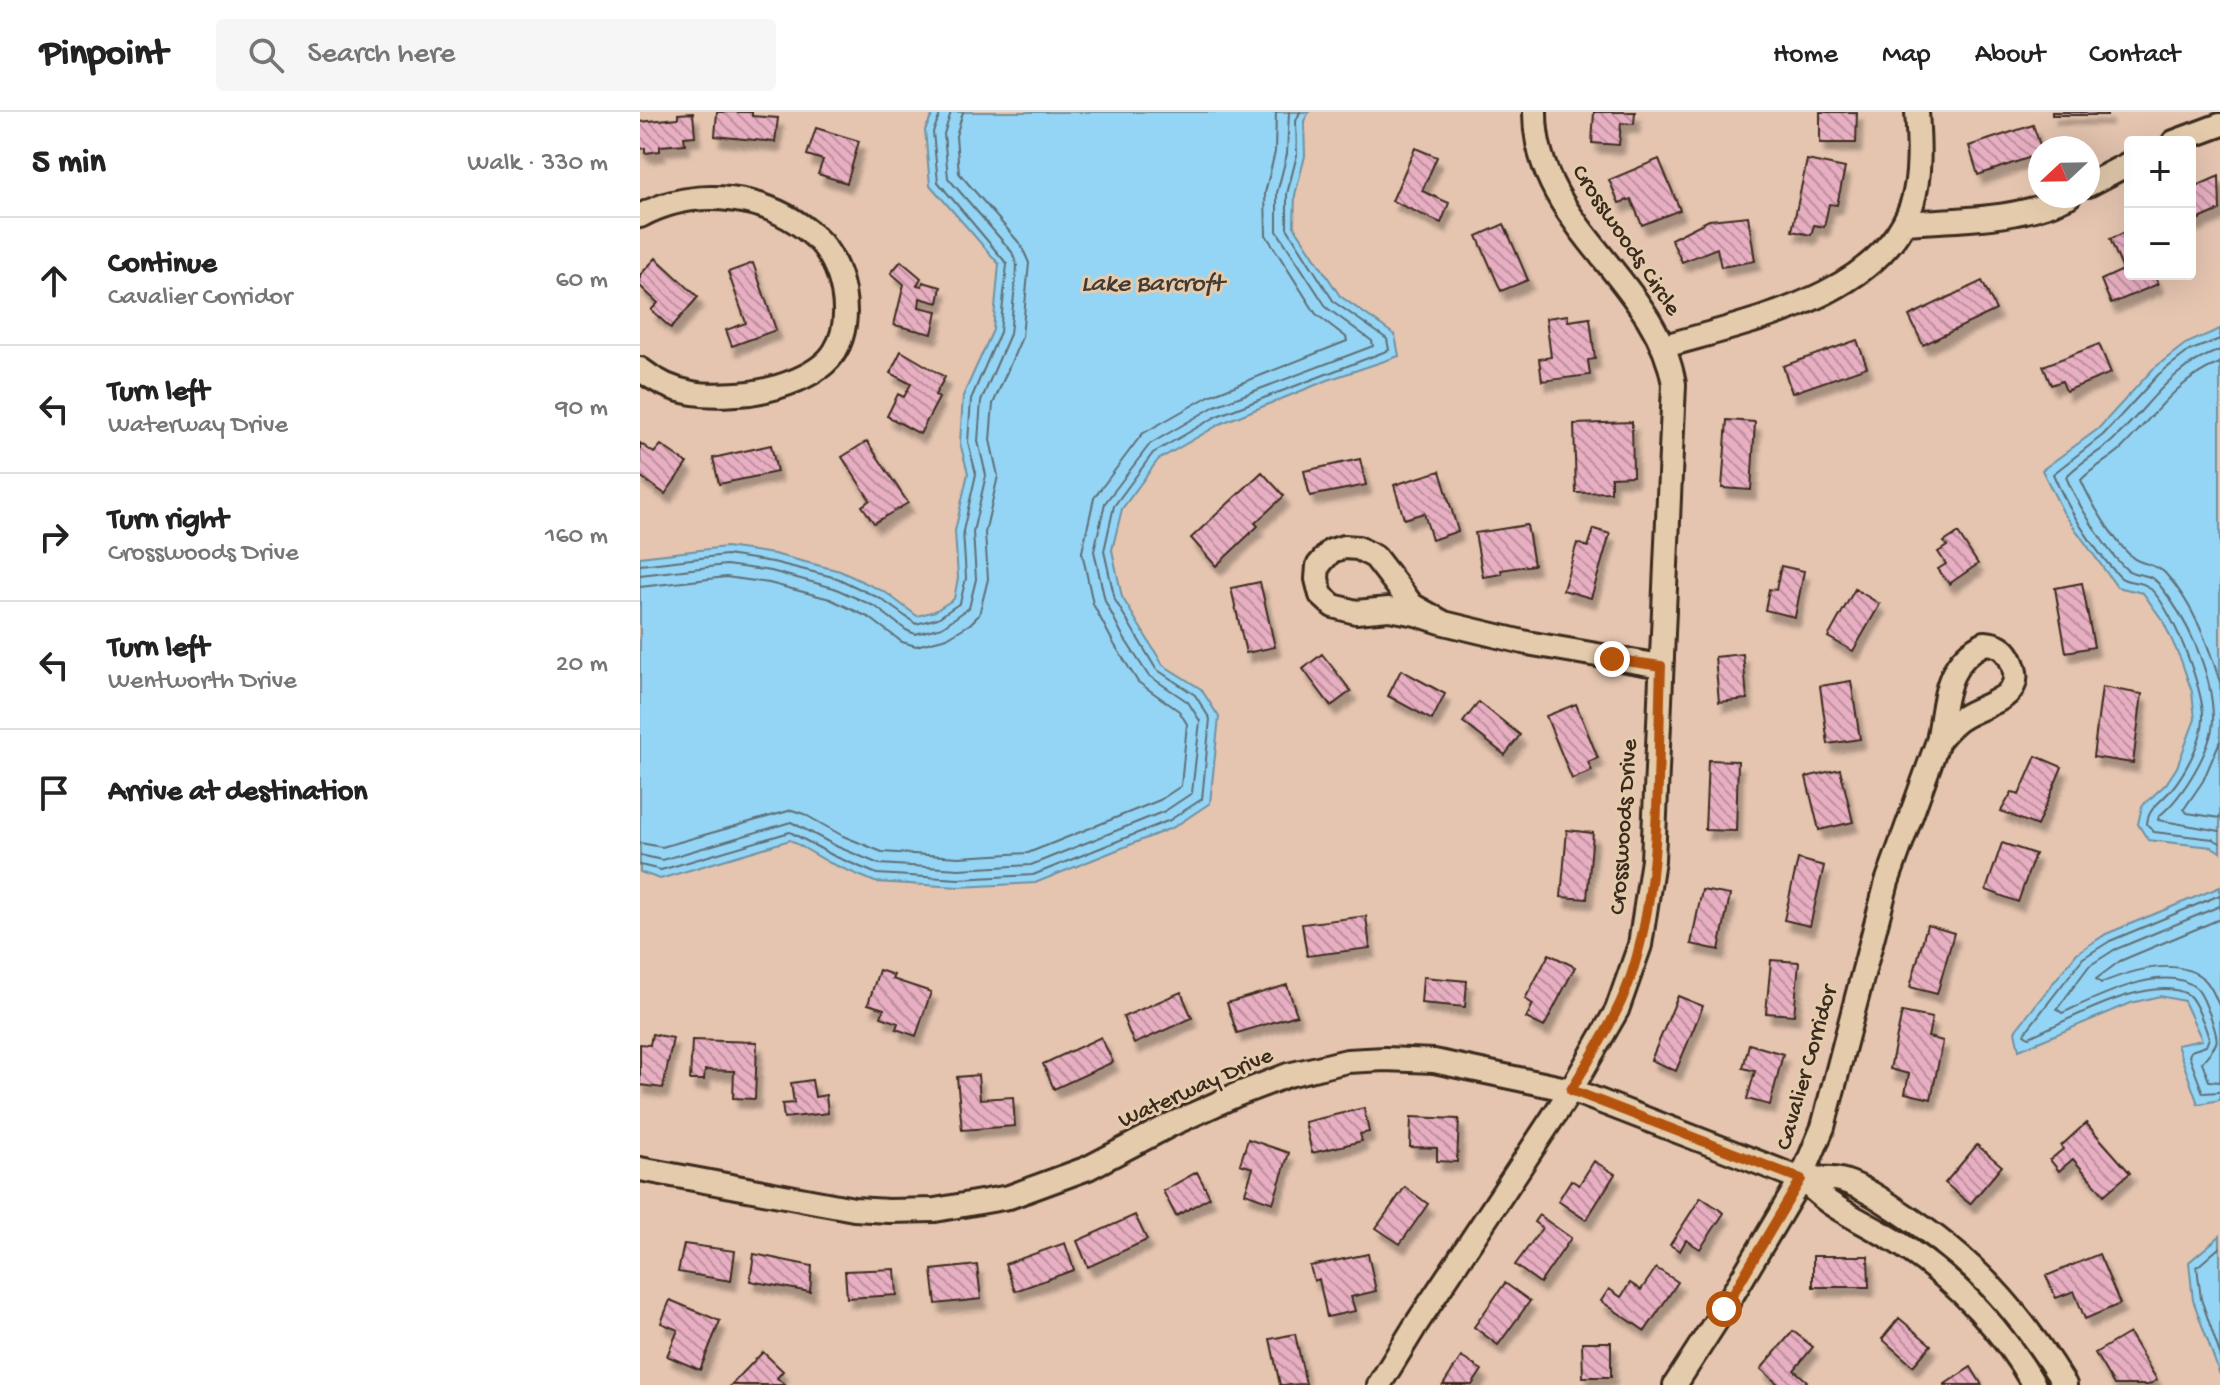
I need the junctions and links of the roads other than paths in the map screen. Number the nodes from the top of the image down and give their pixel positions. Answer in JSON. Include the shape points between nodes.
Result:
{"nodes":[{"id":1,"x":1535,"y":112,"type":"edge"},
{"id":2,"x":1917,"y":112,"type":"edge"},
{"id":3,"x":2220,"y":125,"type":"edge"},
{"id":4,"x":2190,"y":136,"type":"edge"},
{"id":5,"x":2124,"y":166,"type":"edge"},
{"id":6,"x":2100,"y":179,"type":"edge"},
{"id":7,"x":2039,"y":208,"type":"edge"},
{"id":8,"x":640,"y":216,"type":"edge"},
{"id":9,"x":1904,"y":223,"type":"junction"},
{"id":10,"x":1665,"y":346,"type":"junction"},
{"id":11,"x":640,"y":369,"type":"edge"},
{"id":12,"x":1444,"y":623,"type":"junction"},
{"id":13,"x":1661,"y":666,"type":"junction"},
{"id":14,"x":1938,"y":741,"type":"dead end"},
{"id":15,"x":1571,"y":1090,"type":"junction"},
{"id":16,"x":640,"y":1169,"type":"edge"},
{"id":17,"x":1801,"y":1179,"type":"junction"},
{"id":18,"x":1677,"y":1384,"type":"edge"},
{"id":19,"x":1379,"y":1385,"type":"edge"},
{"id":20,"x":2034,"y":1385,"type":"edge"},
{"id":21,"x":2065,"y":1385,"type":"edge"}],
"edges":[{"from":1,"to":10,"type":"street","name":"Crosswoods Circle","via":[[1550,183]]},
{"from":2,"to":9,"type":"street","name":"Crosswoods Circle","via":[[1917,179]]},
{"from":3,"to":4,"type":"street"},
{"from":5,"to":6,"type":"street"},
{"from":7,"to":9,"type":"street"},
{"from":8,"to":11,"type":"street","via":[[699,198],[744,200],[785,215],[817,239],[837,269],[845,299],[836,350],[796,380],[758,392],[711,397],[678,390]]},
{"from":9,"to":10,"type":"street","name":"Crosswoods Circle","via":[[1877,258],[1829,290]]},
{"from":10,"to":13,"type":"street","name":"Crosswoods Drive","via":[[1674,384]]},
{"from":12,"to":12,"type":"street","via":[[1389,609],[1348,612],[1333,606],[1321,595],[1318,566],[1336,549],[1358,548],[1371,554],[1404,598]]},
{"from":12,"to":13,"type":"street"},
{"from":13,"to":15,"type":"street","name":"Crosswoods Drive","via":[[1653,860],[1640,945],[1617,1010]]},
{"from":14,"to":17,"type":"street","name":"Cavalier Corridor","via":[[1887,882],[1823,1127]]},
{"from":15,"to":16,"type":"street","name":"Waterway Drive","via":[[1434,1061],[1347,1061],[1236,1095],[1046,1185],[935,1210],[854,1209]]},
{"from":15,"to":17,"type":"street","name":"Waterway Drive"},
{"from":15,"to":19,"type":"street","name":"Crosswoods Drive"},
{"from":17,"to":18,"type":"street","name":"Cavalier Corridor"},
{"from":17,"to":20,"type":"street","via":[[1945,1278],[2002,1338]]},
{"from":17,"to":21,"type":"street","name":"Waterway Drive","via":[[1842,1180],[1856,1186],[1949,1247],[2011,1306]]}]}
